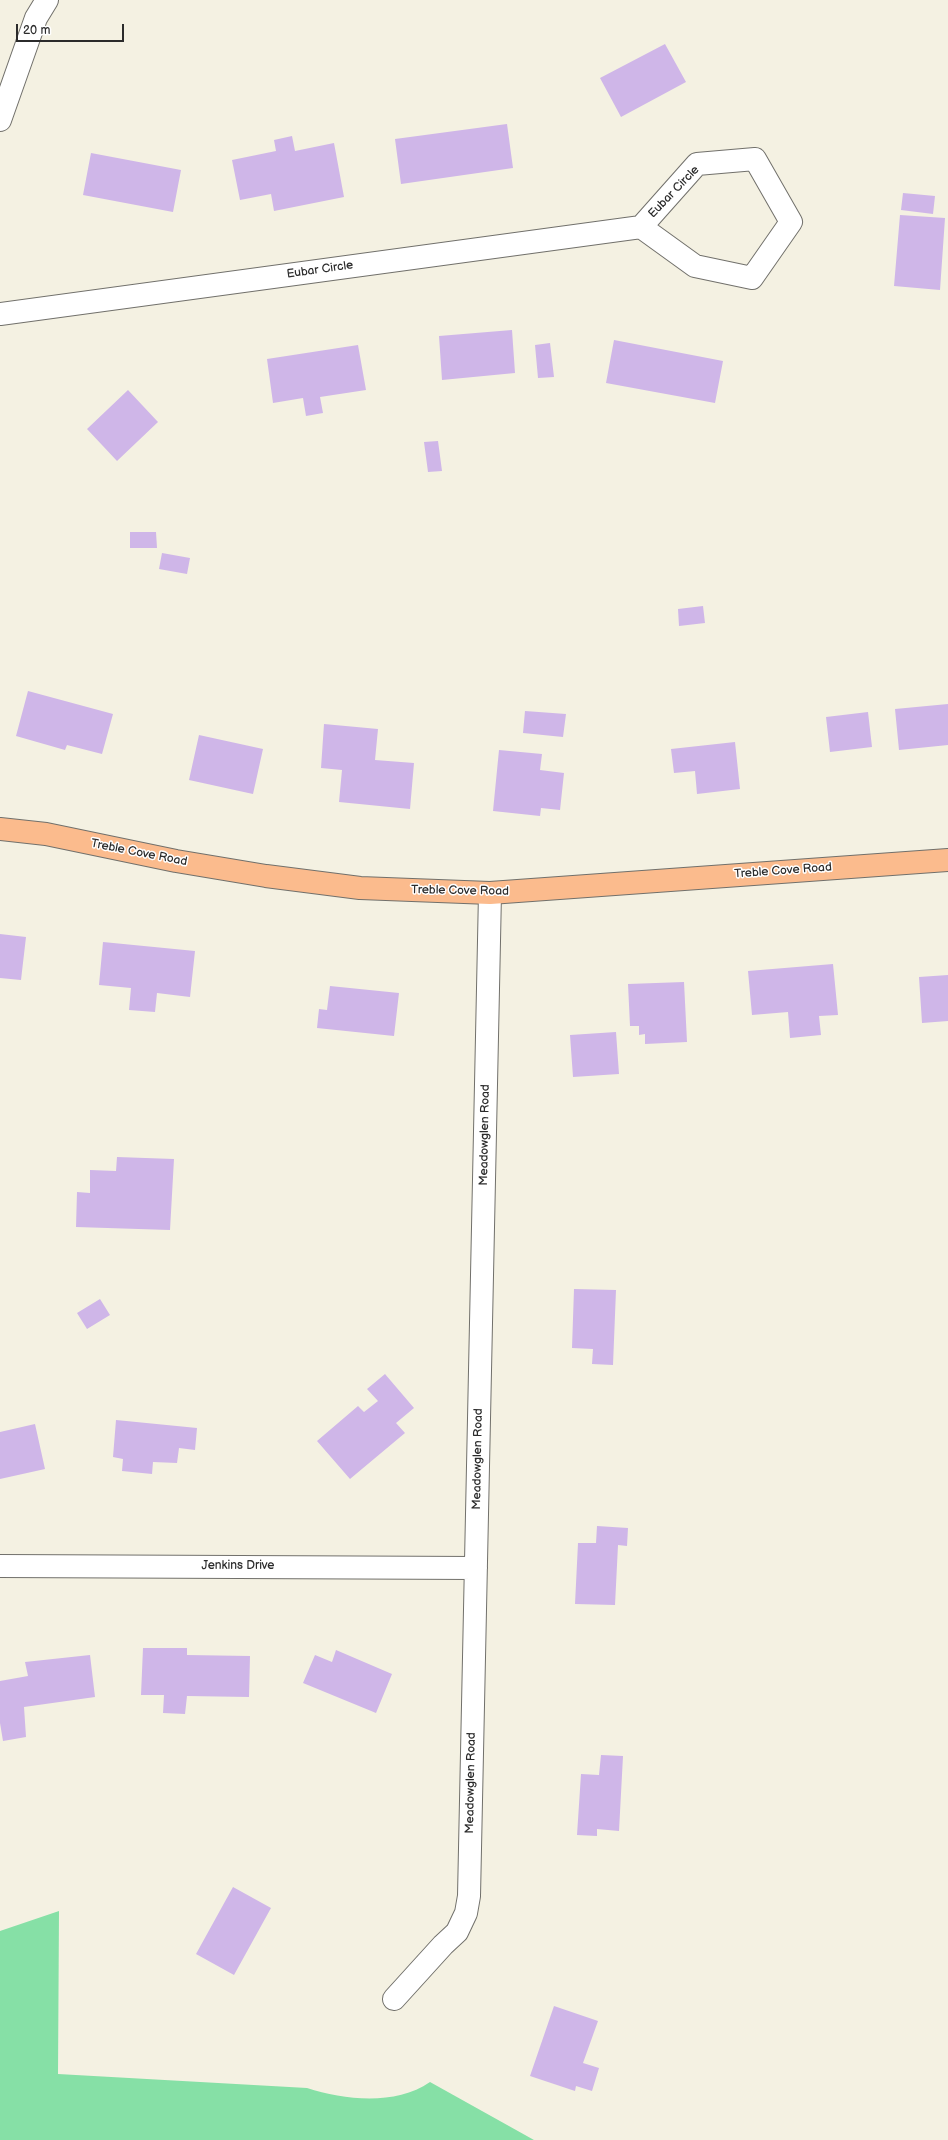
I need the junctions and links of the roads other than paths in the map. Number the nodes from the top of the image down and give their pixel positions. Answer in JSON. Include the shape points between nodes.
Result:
{"nodes":[{"id":1,"x":47,"y":0,"type":"edge"},
{"id":2,"x":0,"y":120,"type":"edge"},
{"id":3,"x":641,"y":226,"type":"junction"},
{"id":4,"x":0,"y":314,"type":"edge"},
{"id":5,"x":0,"y":829,"type":"edge"},
{"id":6,"x":948,"y":860,"type":"edge"},
{"id":7,"x":490,"y":893,"type":"junction"},
{"id":8,"x":0,"y":1566,"type":"edge"},
{"id":9,"x":476,"y":1568,"type":"junction"},
{"id":10,"x":394,"y":1999,"type":"dead end"}],
"edges":[{"from":1,"to":2,"type":"street","via":[[36,18]]},
{"from":3,"to":3,"type":"street","name":"Eubar Circle","via":[[697,164],[755,158],[791,222],[752,278],[695,266]]},
{"from":3,"to":4,"type":"street","name":"Eubar Circle"},
{"from":5,"to":7,"type":"main road","name":"Treble Cove Road","via":[[46,834],[176,861],[274,877],[360,888]]},
{"from":6,"to":7,"type":"main road","name":"Treble Cove Road"},
{"from":7,"to":9,"type":"street","name":"Meadowglen Road"},
{"from":8,"to":9,"type":"street","name":"Jenkins Drive"},
{"from":9,"to":10,"type":"street","name":"Meadowglen Road","via":[[469,1896],[466,1913],[457,1932]]}]}
